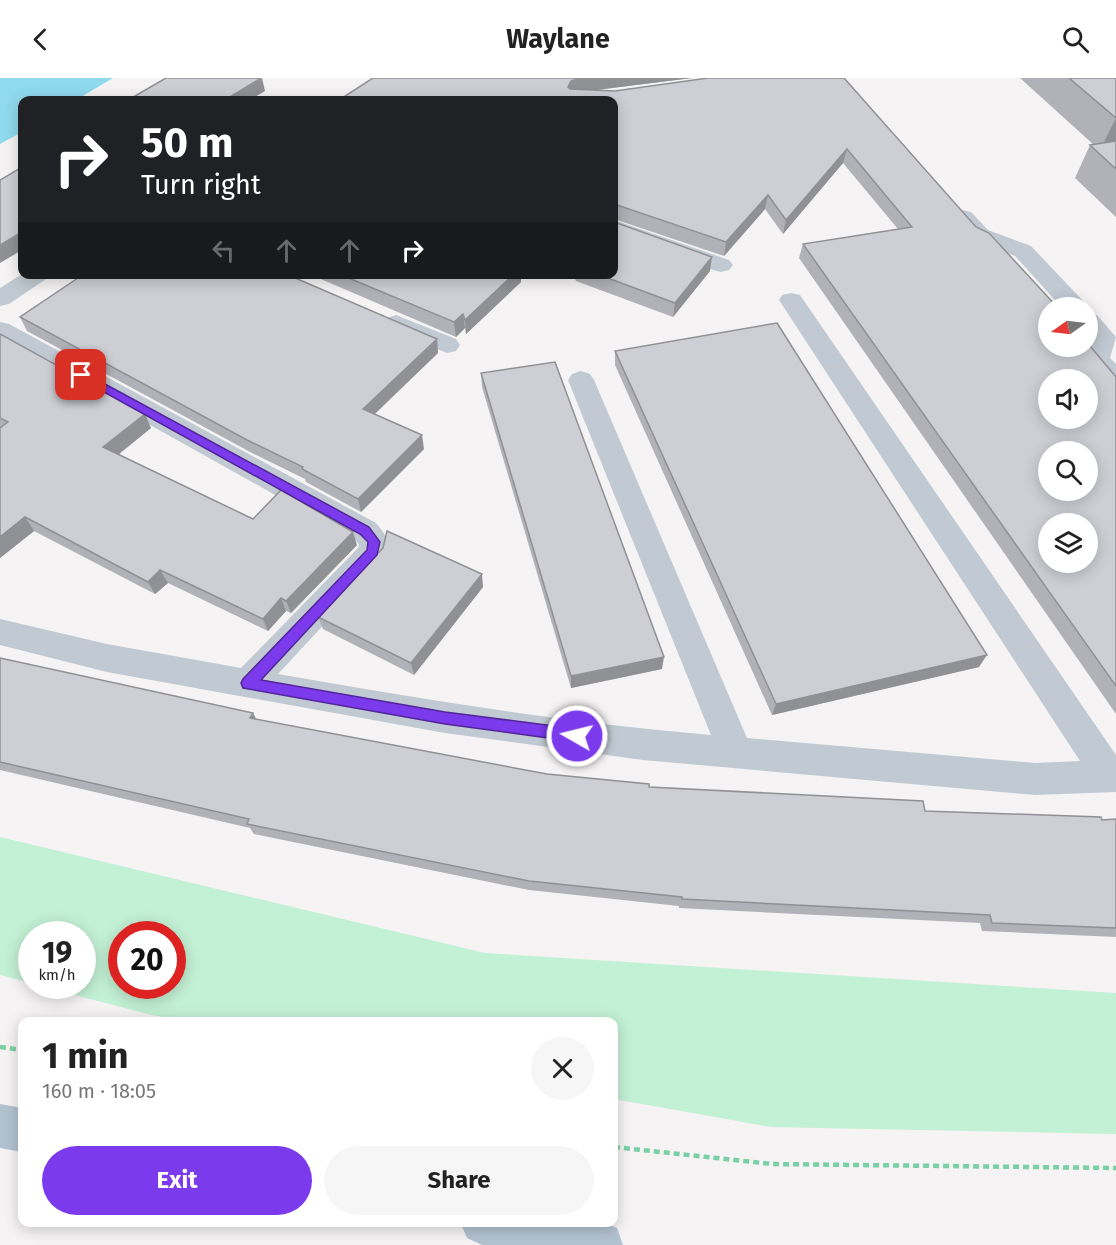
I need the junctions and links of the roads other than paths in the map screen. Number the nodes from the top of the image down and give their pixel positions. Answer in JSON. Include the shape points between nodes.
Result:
{"nodes":[{"id":1,"x":949,"y":201,"type":"edge"},
{"id":2,"x":618,"y":227,"type":"edge"},
{"id":3,"x":721,"y":265,"type":"dead end"},
{"id":4,"x":30,"y":279,"type":"edge"},
{"id":5,"x":1066,"y":297,"type":"edge"},
{"id":6,"x":0,"y":299,"type":"edge"},
{"id":7,"x":791,"y":300,"type":"dead end"},
{"id":8,"x":374,"y":314,"type":"edge"},
{"id":9,"x":0,"y":330,"type":"edge"},
{"id":10,"x":1098,"y":331,"type":"edge"},
{"id":11,"x":447,"y":345,"type":"dead end"},
{"id":12,"x":1098,"y":353,"type":"edge"},
{"id":13,"x":1097,"y":357,"type":"edge"},
{"id":14,"x":581,"y":380,"type":"dead end"},
{"id":15,"x":1116,"y":381,"type":"edge"},
{"id":16,"x":0,"y":632,"type":"edge"},
{"id":17,"x":248,"y":683,"type":"junction"},
{"id":18,"x":736,"y":754,"type":"junction"},
{"id":19,"x":1113,"y":776,"type":"edge"},
{"id":20,"x":0,"y":1126,"type":"edge"},
{"id":21,"x":18,"y":1130,"type":"edge"},
{"id":22,"x":508,"y":1227,"type":"edge"},
{"id":23,"x":600,"y":1245,"type":"edge"}],
"edges":[{"from":1,"to":5,"type":"lane","via":[[980,236],[1023,250]]},
{"from":2,"to":3,"type":"lane"},
{"from":4,"to":6,"type":"lane"},
{"from":7,"to":19,"type":"lane"},
{"from":8,"to":11,"type":"lane"},
{"from":9,"to":17,"type":"lane","via":[[365,531],[374,542],[373,552]]},
{"from":10,"to":12,"type":"lane","via":[[1103,337]]},
{"from":13,"to":15,"type":"lane"},
{"from":14,"to":18,"type":"lane"},
{"from":16,"to":17,"type":"lane","via":[[107,658]]},
{"from":17,"to":18,"type":"lane","via":[[445,718]]},
{"from":18,"to":19,"type":"lane","via":[[1035,779]]},
{"from":20,"to":21,"type":"main road"},
{"from":22,"to":23,"type":"main road"}]}
